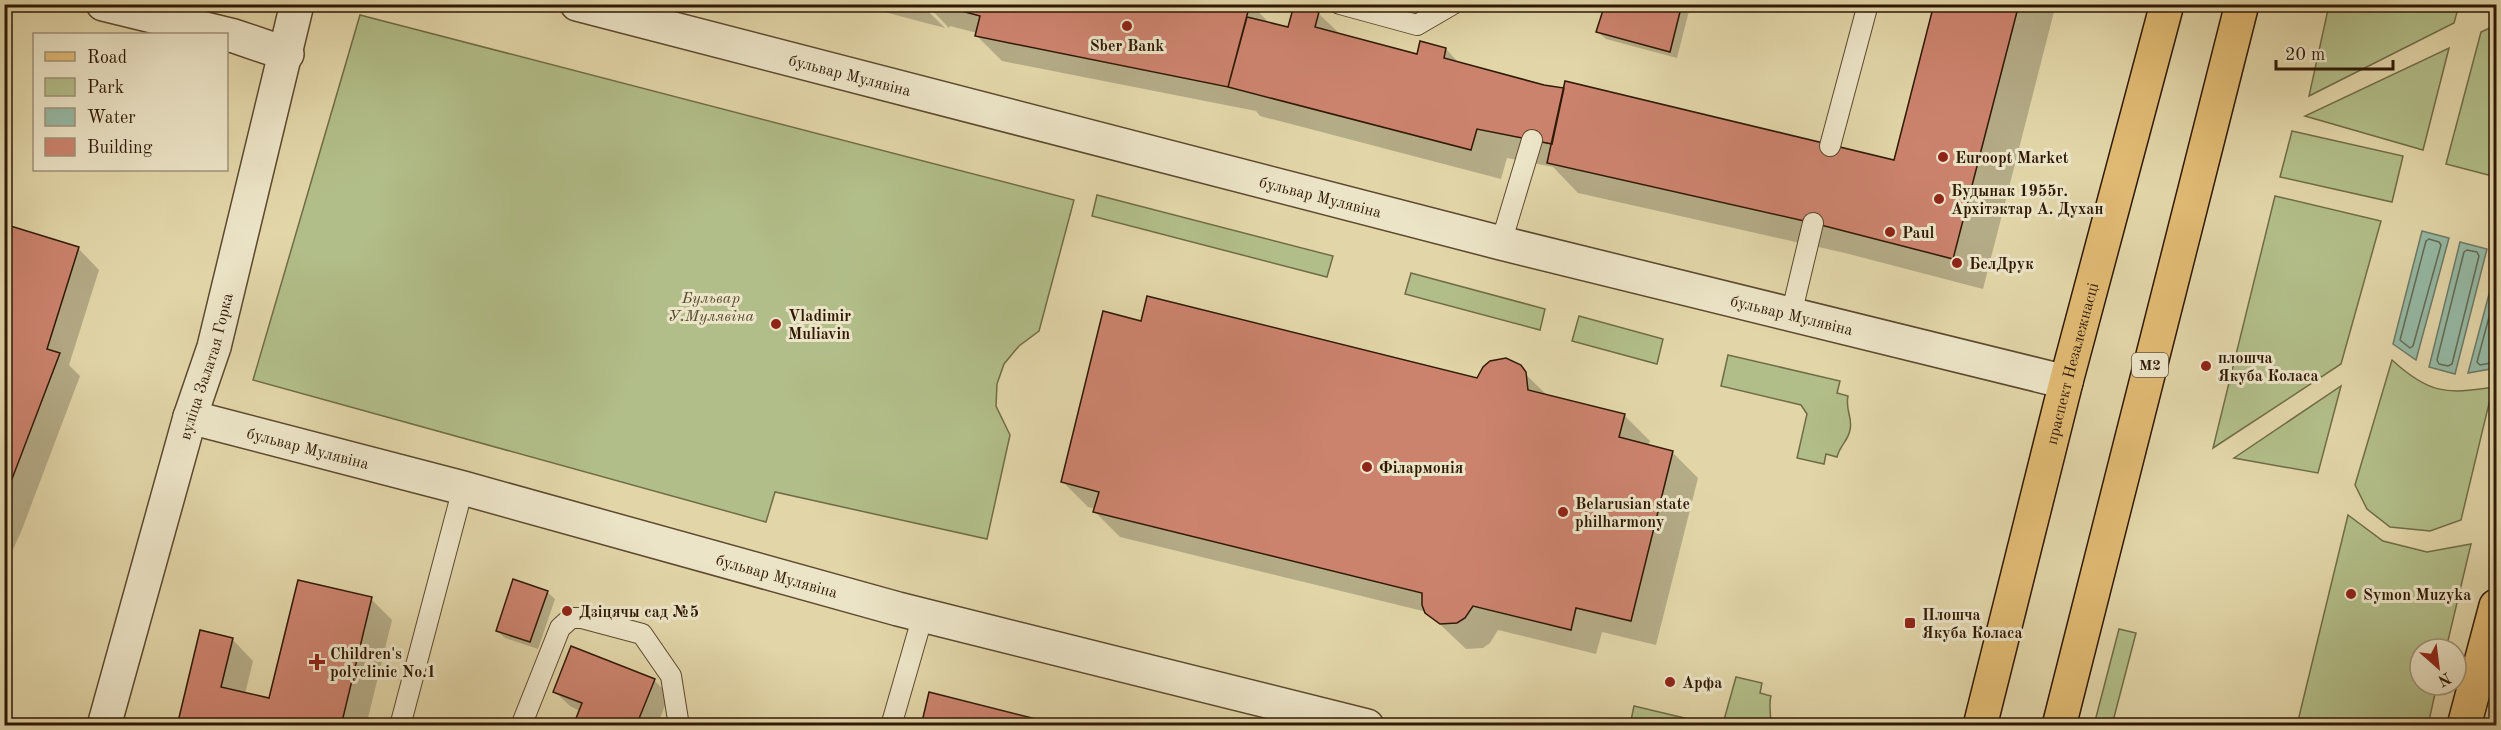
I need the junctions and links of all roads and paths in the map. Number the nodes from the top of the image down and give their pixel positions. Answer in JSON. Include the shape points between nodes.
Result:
{"nodes":[{"id":1,"x":103,"y":4,"type":"edge"},
{"id":2,"x":297,"y":4,"type":"edge"},
{"id":3,"x":577,"y":4,"type":"edge"},
{"id":4,"x":1340,"y":4,"type":"edge"},
{"id":5,"x":1453,"y":4,"type":"edge"},
{"id":6,"x":1868,"y":4,"type":"edge"},
{"id":7,"x":2167,"y":4,"type":"edge"},
{"id":8,"x":2242,"y":4,"type":"edge"},
{"id":9,"x":222,"y":33,"type":"edge"},
{"id":10,"x":228,"y":35,"type":"edge"},
{"id":11,"x":287,"y":54,"type":"junction"},
{"id":12,"x":1532,"y":140,"type":"dead end"},
{"id":13,"x":1830,"y":146,"type":"dead end"},
{"id":14,"x":1813,"y":223,"type":"dead end"},
{"id":15,"x":1502,"y":243,"type":"junction"},
{"id":16,"x":1791,"y":315,"type":"junction"},
{"id":17,"x":2066,"y":382,"type":"junction"},
{"id":18,"x":190,"y":417,"type":"junction"},
{"id":19,"x":463,"y":488,"type":"junction"},
{"id":20,"x":2496,"y":606,"type":"edge"},
{"id":21,"x":923,"y":615,"type":"junction"},
{"id":22,"x":104,"y":726,"type":"edge"},
{"id":23,"x":400,"y":726,"type":"edge"},
{"id":24,"x":521,"y":726,"type":"edge"},
{"id":25,"x":680,"y":726,"type":"edge"},
{"id":26,"x":891,"y":726,"type":"edge"},
{"id":27,"x":1367,"y":726,"type":"edge"},
{"id":28,"x":1980,"y":726,"type":"edge"},
{"id":29,"x":2059,"y":726,"type":"edge"},
{"id":30,"x":2464,"y":726,"type":"edge"}],
"edges":[{"from":1,"to":9,"type":"street"},
{"from":2,"to":11,"type":"street","name":"вуліца Залатая Горка"},
{"from":3,"to":15,"type":"street","name":"бульвар Мулявіна"},
{"from":4,"to":5,"type":"lane","via":[[1417,25]]},
{"from":6,"to":13,"type":"lane"},
{"from":7,"to":17,"type":"main road","name":"праспект Незалежнасці"},
{"from":8,"to":29,"type":"main road","number":"М2"},
{"from":10,"to":11,"type":"street"},
{"from":11,"to":18,"type":"street","name":"вуліца Залатая Горка","via":[[214,347]]},
{"from":12,"to":15,"type":"lane"},
{"from":14,"to":16,"type":"lane"},
{"from":15,"to":16,"type":"street","name":"бульвар Мулявіна"},
{"from":16,"to":17,"type":"street","name":"бульвар Мулявіна"},
{"from":17,"to":28,"type":"main road","name":"праспект Незалежнасці"},
{"from":18,"to":19,"type":"street","name":"бульвар Мулявіна"},
{"from":18,"to":22,"type":"street","name":"вуліца Залатая Горка"},
{"from":19,"to":21,"type":"street","name":"бульвар Мулявіна"},
{"from":19,"to":23,"type":"lane"},
{"from":20,"to":30,"type":"main road"},
{"from":21,"to":26,"type":"lane"},
{"from":21,"to":27,"type":"street","name":"бульвар Мулявіна"},
{"from":24,"to":25,"type":"lane","via":[[560,628],[571,618],[582,618],[642,634],[671,676]]}]}
